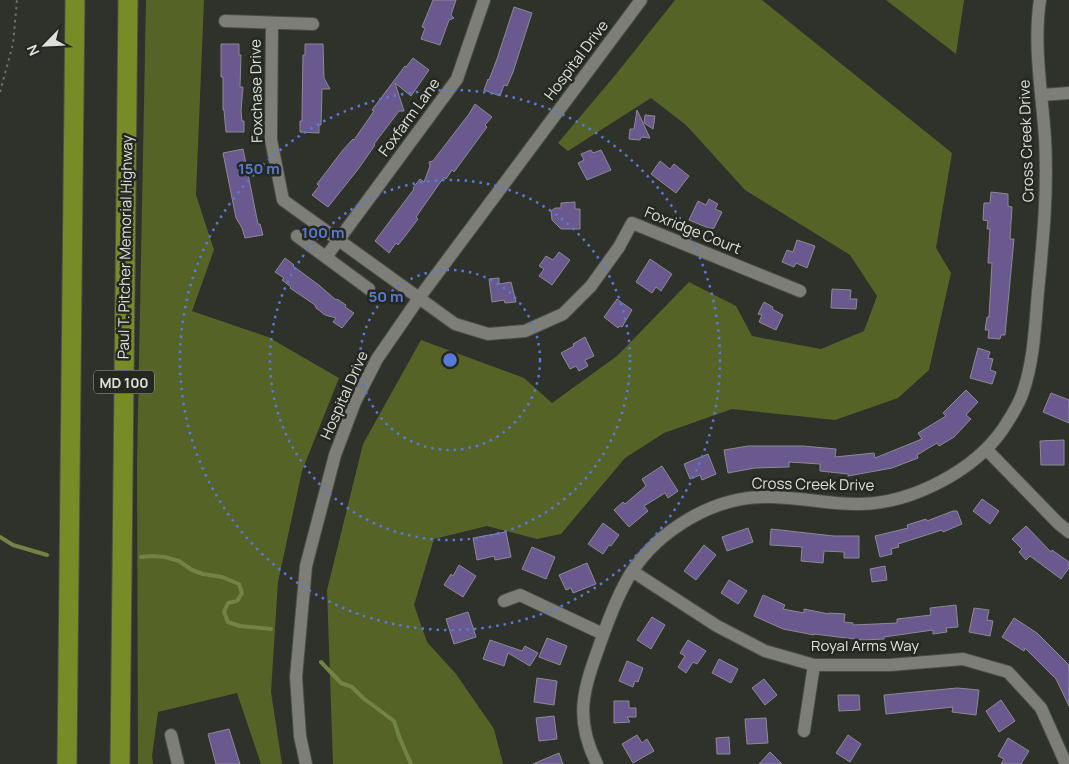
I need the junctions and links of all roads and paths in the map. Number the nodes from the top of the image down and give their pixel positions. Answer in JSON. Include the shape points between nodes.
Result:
{"nodes":[{"id":1,"x":17,"y":0,"type":"edge"},
{"id":2,"x":75,"y":0,"type":"edge"},
{"id":3,"x":128,"y":0,"type":"edge"},
{"id":4,"x":484,"y":0,"type":"edge"},
{"id":5,"x":641,"y":0,"type":"edge"},
{"id":6,"x":1040,"y":0,"type":"edge"},
{"id":7,"x":225,"y":21,"type":"dead end"},
{"id":8,"x":272,"y":24,"type":"junction"},
{"id":9,"x":313,"y":24,"type":"dead end"},
{"id":10,"x":0,"y":92,"type":"edge"},
{"id":11,"x":1069,"y":93,"type":"edge"},
{"id":12,"x":1042,"y":95,"type":"junction"},
{"id":13,"x":297,"y":236,"type":"dead end"},
{"id":14,"x":338,"y":241,"type":"junction"},
{"id":15,"x":326,"y":257,"type":"junction"},
{"id":16,"x":369,"y":289,"type":"dead end"},
{"id":17,"x":800,"y":291,"type":"dead end"},
{"id":18,"x":419,"y":298,"type":"junction"},
{"id":19,"x":986,"y":449,"type":"junction"},
{"id":20,"x":1069,"y":532,"type":"edge"},
{"id":21,"x":632,"y":571,"type":"junction"},
{"id":22,"x":504,"y":602,"type":"dead end"},
{"id":23,"x":604,"y":634,"type":"junction"},
{"id":24,"x":814,"y":665,"type":"junction"},
{"id":25,"x":804,"y":731,"type":"dead end"},
{"id":26,"x":171,"y":734,"type":"dead end"},
{"id":27,"x":67,"y":764,"type":"edge"},
{"id":28,"x":120,"y":764,"type":"edge"},
{"id":29,"x":178,"y":764,"type":"edge"},
{"id":30,"x":306,"y":764,"type":"edge"},
{"id":31,"x":597,"y":764,"type":"edge"},
{"id":32,"x":1066,"y":764,"type":"edge"}],
"edges":[{"from":1,"to":10,"type":"path","via":[[13,44]]},
{"from":2,"to":27,"type":"highway"},
{"from":3,"to":28,"type":"highway","name":"Paul T. Pitcher Memorial Highway","number":"MD 100"},
{"from":4,"to":14,"type":"street","name":"Foxfarm Lane","via":[[457,79]]},
{"from":5,"to":18,"type":"street","name":"Hospital Drive"},
{"from":6,"to":12,"type":"street","name":"Cross Creek Drive","via":[[1038,45]]},
{"from":7,"to":8,"type":"street","name":"Foxchase Drive"},
{"from":8,"to":9,"type":"street","name":"Foxchase Drive"},
{"from":8,"to":14,"type":"street","name":"Foxchase Drive","via":[[271,140],[284,200]]},
{"from":11,"to":12,"type":"street"},
{"from":12,"to":19,"type":"street","name":"Cross Creek Drive","via":[[1047,177],[1029,374],[1012,414]]},
{"from":13,"to":15,"type":"street"},
{"from":14,"to":15,"type":"street","name":"Foxfarm Lane"},
{"from":14,"to":18,"type":"street","name":"Foxchase Drive"},
{"from":15,"to":16,"type":"street"},
{"from":17,"to":18,"type":"street","name":"Foxridge Court","via":[[632,223],[591,286],[563,314],[525,331],[488,334],[454,324]]},
{"from":18,"to":30,"type":"street","name":"Hospital Drive","via":[[377,359],[355,402],[335,455],[306,566],[296,677],[300,736]]},
{"from":19,"to":20,"type":"street"},
{"from":19,"to":21,"type":"street","name":"Cross Creek Drive","via":[[968,465],[935,484],[910,495],[884,501],[861,504],[765,496],[725,503],[671,531]]},
{"from":21,"to":23,"type":"street","name":"Cross Creek Drive"},
{"from":21,"to":24,"type":"street","name":"Royal Arms Way","via":[[717,626],[765,651]]},
{"from":22,"to":23,"type":"street","via":[[520,595]]},
{"from":23,"to":31,"type":"street","name":"Cross Creek Drive","via":[[586,683],[583,710],[589,748]]},
{"from":24,"to":25,"type":"street"},
{"from":24,"to":32,"type":"street","name":"Royal Arms Way","via":[[890,665],[963,659],[1008,672],[1041,708]]},
{"from":26,"to":29,"type":"street"}]}
